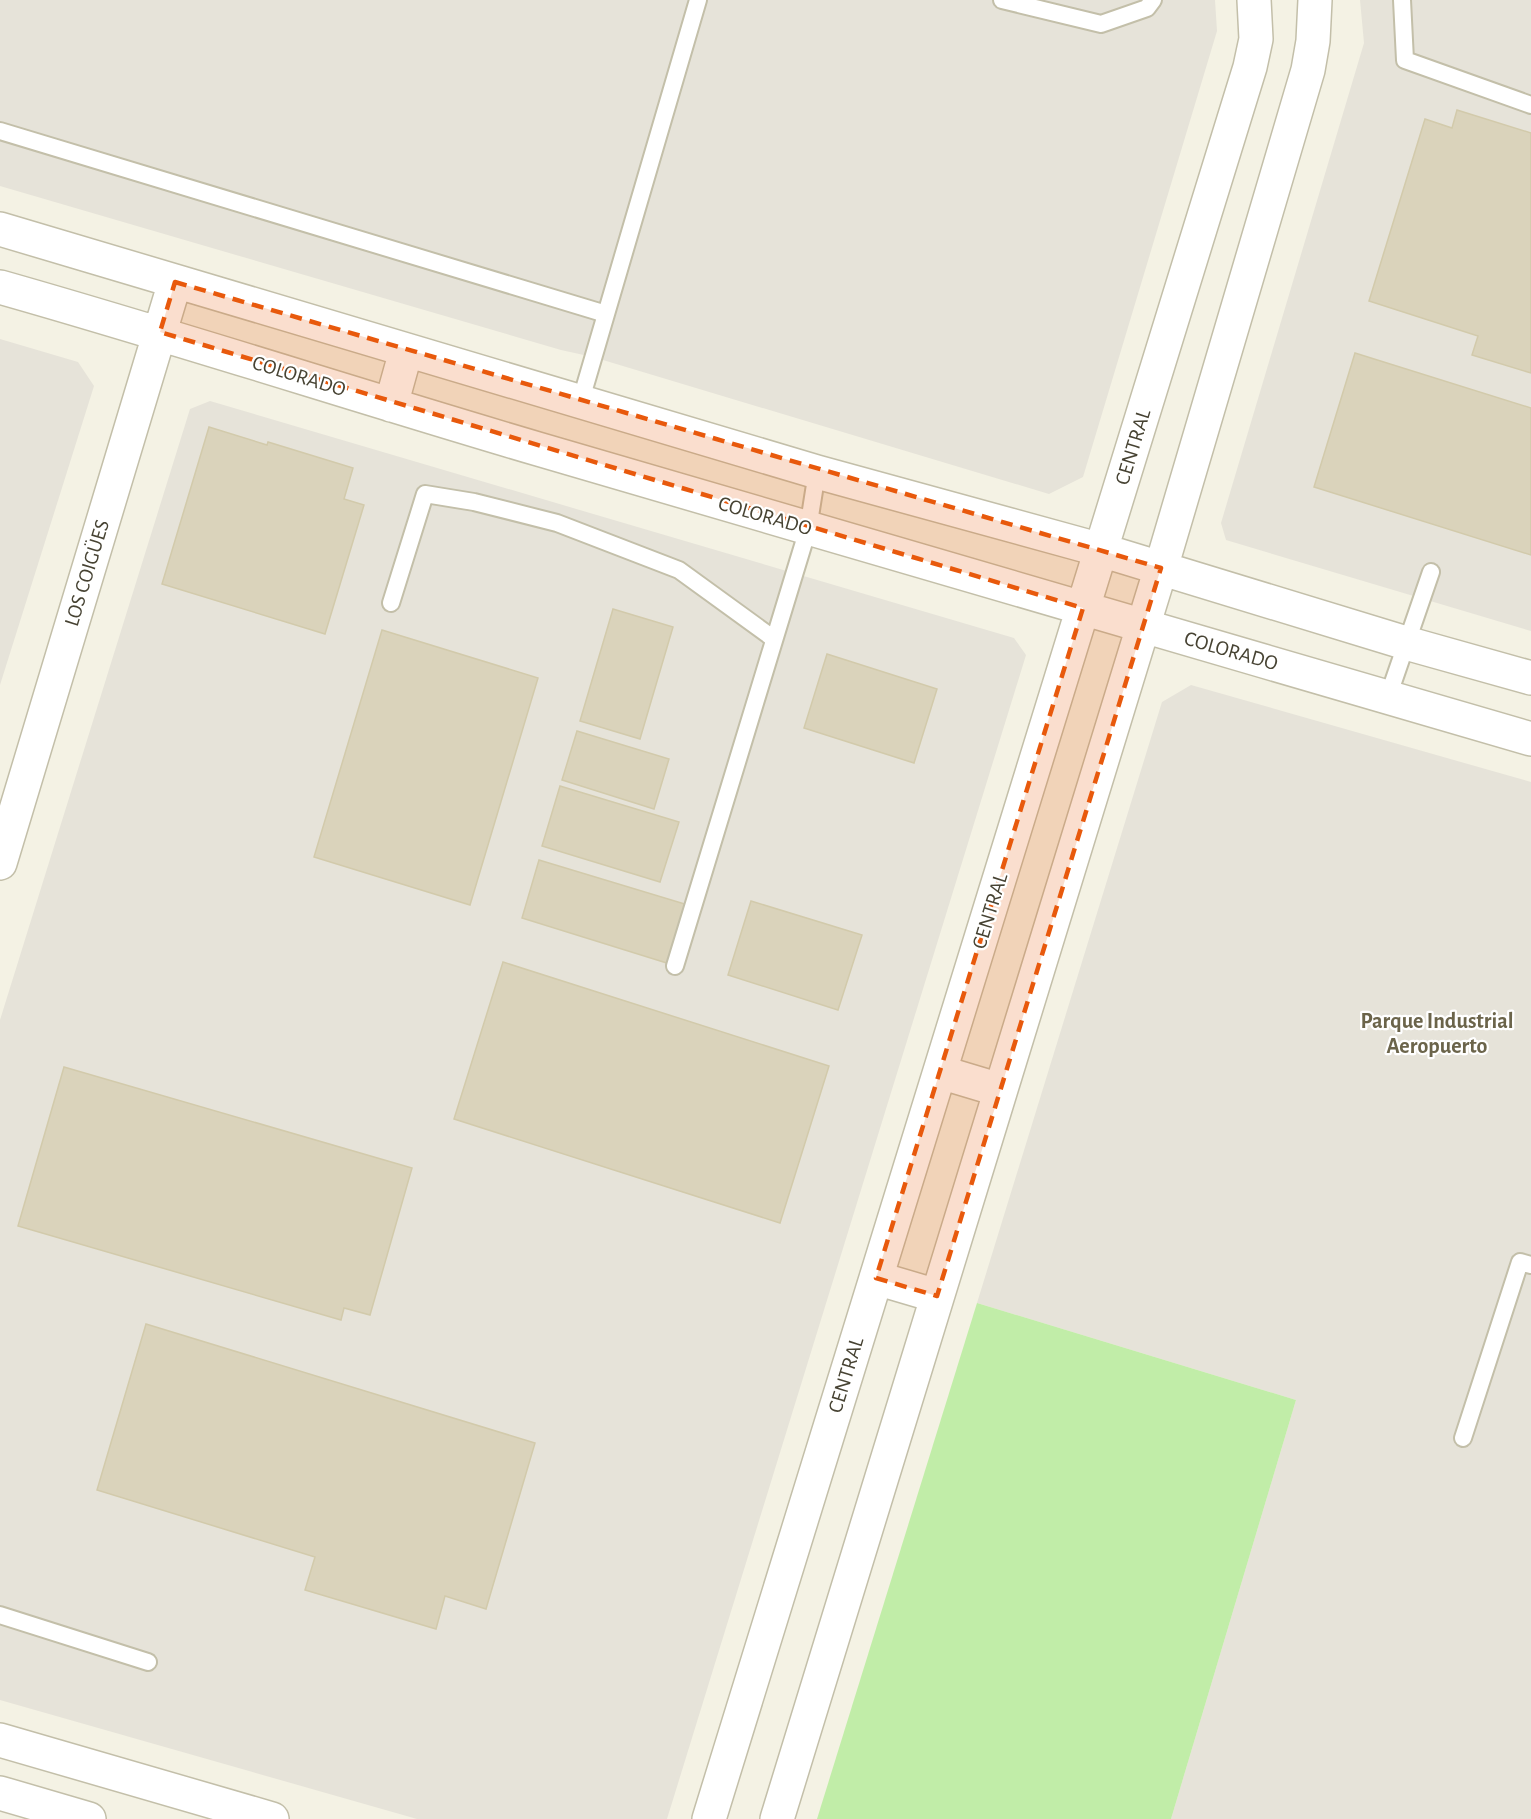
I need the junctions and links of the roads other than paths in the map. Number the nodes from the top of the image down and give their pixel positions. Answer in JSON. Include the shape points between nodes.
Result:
{"nodes":[{"id":1,"x":698,"y":0,"type":"edge"},
{"id":2,"x":1002,"y":0,"type":"edge"},
{"id":3,"x":1153,"y":0,"type":"edge"},
{"id":4,"x":1254,"y":0,"type":"edge"},
{"id":5,"x":1315,"y":0,"type":"edge"},
{"id":6,"x":1402,"y":0,"type":"edge"},
{"id":7,"x":1531,"y":105,"type":"edge"},
{"id":8,"x":0,"y":131,"type":"edge"},
{"id":9,"x":0,"y":229,"type":"edge"},
{"id":10,"x":175,"y":282,"type":"junction"},
{"id":11,"x":0,"y":287,"type":"edge"},
{"id":12,"x":606,"y":314,"type":"junction"},
{"id":13,"x":160,"y":332,"type":"junction"},
{"id":14,"x":406,"y":351,"type":"junction"},
{"id":15,"x":580,"y":403,"type":"junction"},
{"id":16,"x":391,"y":405,"type":"junction"},
{"id":17,"x":817,"y":472,"type":"junction"},
{"id":18,"x":808,"y":529,"type":"junction"},
{"id":19,"x":1101,"y":550,"type":"junction"},
{"id":20,"x":1161,"y":568,"type":"junction"},
{"id":21,"x":1431,"y":572,"type":"dead end"},
{"id":22,"x":390,"y":603,"type":"dead end"},
{"id":23,"x":1083,"y":608,"type":"junction"},
{"id":24,"x":1143,"y":626,"type":"junction"},
{"id":25,"x":774,"y":639,"type":"junction"},
{"id":26,"x":1406,"y":643,"type":"junction"},
{"id":27,"x":1531,"y":678,"type":"edge"},
{"id":28,"x":1388,"y":697,"type":"junction"},
{"id":29,"x":1531,"y":739,"type":"edge"},
{"id":30,"x":0,"y":863,"type":"edge"},
{"id":31,"x":675,"y":966,"type":"dead end"},
{"id":32,"x":940,"y":1071,"type":"junction"},
{"id":33,"x":1000,"y":1090,"type":"junction"},
{"id":34,"x":1531,"y":1265,"type":"edge"},
{"id":35,"x":876,"y":1278,"type":"junction"},
{"id":36,"x":937,"y":1296,"type":"junction"},
{"id":37,"x":1463,"y":1438,"type":"dead end"},
{"id":38,"x":0,"y":1615,"type":"edge"},
{"id":39,"x":148,"y":1662,"type":"dead end"},
{"id":40,"x":15,"y":1744,"type":"edge"},
{"id":41,"x":9,"y":1796,"type":"edge"},
{"id":42,"x":89,"y":1819,"type":"edge"},
{"id":43,"x":272,"y":1819,"type":"edge"},
{"id":44,"x":709,"y":1819,"type":"edge"},
{"id":45,"x":777,"y":1819,"type":"edge"}],
"edges":[{"from":1,"to":12,"type":"lane"},
{"from":2,"to":3,"type":"lane","via":[[1101,24],[1147,8]]},
{"from":4,"to":19,"type":"street","name":"CENTRAL","via":[[1256,39],[1250,67]]},
{"from":5,"to":20,"type":"street","via":[[1308,70]]},
{"from":6,"to":7,"type":"lane","via":[[1405,60]]},
{"from":8,"to":12,"type":"lane"},
{"from":9,"to":10,"type":"street"},
{"from":10,"to":13,"type":"street","name":"LOS COIGÜES"},
{"from":10,"to":14,"type":"street"},
{"from":11,"to":13,"type":"street","name":"COLORADO"},
{"from":12,"to":15,"type":"lane"},
{"from":13,"to":16,"type":"street","name":"COLORADO"},
{"from":13,"to":30,"type":"street","name":"LOS COIGÜES"},
{"from":14,"to":15,"type":"street"},
{"from":14,"to":16,"type":"street"},
{"from":15,"to":17,"type":"street"},
{"from":16,"to":18,"type":"street","name":"COLORADO"},
{"from":17,"to":18,"type":"lane"},
{"from":17,"to":19,"type":"street"},
{"from":18,"to":23,"type":"street","name":"COLORADO"},
{"from":18,"to":25,"type":"lane"},
{"from":19,"to":20,"type":"street"},
{"from":19,"to":23,"type":"street","name":"CENTRAL"},
{"from":20,"to":24,"type":"street"},
{"from":20,"to":26,"type":"street"},
{"from":21,"to":26,"type":"lane"},
{"from":22,"to":25,"type":"lane","via":[[425,494],[557,523],[668,565]]},
{"from":23,"to":24,"type":"street","name":"COLORADO"},
{"from":23,"to":32,"type":"street","name":"CENTRAL"},
{"from":24,"to":28,"type":"street","name":"COLORADO"},
{"from":24,"to":33,"type":"street"},
{"from":25,"to":31,"type":"lane"},
{"from":26,"to":27,"type":"street"},
{"from":26,"to":28,"type":"lane"},
{"from":28,"to":29,"type":"street","name":"COLORADO"},
{"from":32,"to":33,"type":"street"},
{"from":32,"to":35,"type":"street","name":"CENTRAL"},
{"from":33,"to":36,"type":"street"},
{"from":34,"to":37,"type":"lane","via":[[1520,1262]]},
{"from":35,"to":36,"type":"street"},
{"from":35,"to":44,"type":"street","name":"CENTRAL"},
{"from":36,"to":45,"type":"street"},
{"from":38,"to":39,"type":"lane"},
{"from":40,"to":41,"type":"street"},
{"from":40,"to":43,"type":"street"},
{"from":41,"to":42,"type":"street"}]}
